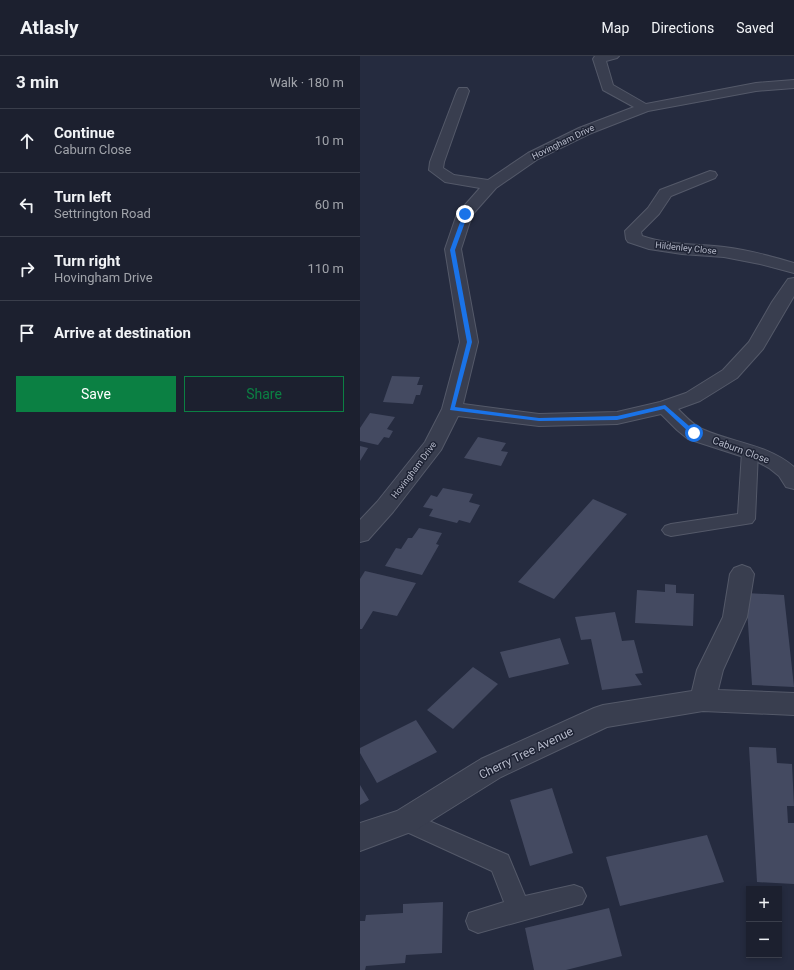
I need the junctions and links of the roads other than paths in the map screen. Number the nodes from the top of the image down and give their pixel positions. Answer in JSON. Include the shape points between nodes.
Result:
{"nodes":[{"id":1,"x":613,"y":56,"type":"edge"},
{"id":2,"x":794,"y":84,"type":"edge"},
{"id":3,"x":463,"y":91,"type":"dead end"},
{"id":4,"x":644,"y":108,"type":"junction"},
{"id":5,"x":710,"y":175,"type":"dead end"},
{"id":6,"x":491,"y":186,"type":"junction"},
{"id":7,"x":794,"y":268,"type":"edge"},
{"id":8,"x":794,"y":283,"type":"edge"},
{"id":9,"x":787,"y":304,"type":"edge"},
{"id":10,"x":665,"y":407,"type":"junction"},
{"id":11,"x":452,"y":409,"type":"junction"},
{"id":12,"x":750,"y":452,"type":"junction"},
{"id":13,"x":794,"y":482,"type":"edge"},
{"id":14,"x":671,"y":530,"type":"dead end"},
{"id":15,"x":360,"y":534,"type":"edge"},
{"id":16,"x":742,"y":574,"type":"dead end"},
{"id":17,"x":703,"y":700,"type":"junction"},
{"id":18,"x":794,"y":704,"type":"edge"},
{"id":19,"x":406,"y":821,"type":"junction"},
{"id":20,"x":360,"y":837,"type":"edge"},
{"id":21,"x":574,"y":896,"type":"dead end"},
{"id":22,"x":519,"y":909,"type":"junction"},
{"id":23,"x":478,"y":921,"type":"dead end"}],
"edges":[{"from":1,"to":4,"type":"street","via":[[599,60],[606,87]]},
{"from":2,"to":4,"type":"street","name":"Hovingham Drive","via":[[756,87]]},
{"from":3,"to":6,"type":"street","via":[[436,170],[450,179]]},
{"from":4,"to":6,"type":"street","name":"Hovingham Drive","via":[[584,131],[533,156]]},
{"from":5,"to":7,"type":"street","name":"Hildenley Close","via":[[665,193],[654,211],[634,232],[634,239],[682,249],[724,252]]},
{"from":6,"to":11,"type":"street","name":"Hovingham Drive","via":[[465,214],[453,250],[469,342]]},
{"from":8,"to":9,"type":"street"},
{"from":9,"to":10,"type":"street","via":[[757,345],[730,374],[693,397]]},
{"from":10,"to":11,"type":"street","via":[[617,418],[539,420]]},
{"from":10,"to":12,"type":"street","name":"Caburn Close","via":[[694,433]]},
{"from":11,"to":15,"type":"street","name":"Hovingham Drive","via":[[434,445]]},
{"from":12,"to":13,"type":"street","name":"Caburn Close","via":[[770,459],[790,473]]},
{"from":12,"to":14,"type":"lane","via":[[746,519]]},
{"from":16,"to":17,"type":"street","via":[[735,617],[710,670]]},
{"from":17,"to":18,"type":"street","name":"Cherry Tree Avenue"},
{"from":17,"to":19,"type":"street","name":"Cherry Tree Avenue","via":[[603,716],[491,768]]},
{"from":19,"to":20,"type":"street","name":"Cherry Tree Avenue"},
{"from":19,"to":22,"type":"lane","via":[[500,863]]},
{"from":21,"to":22,"type":"lane"},
{"from":22,"to":23,"type":"lane"}]}
